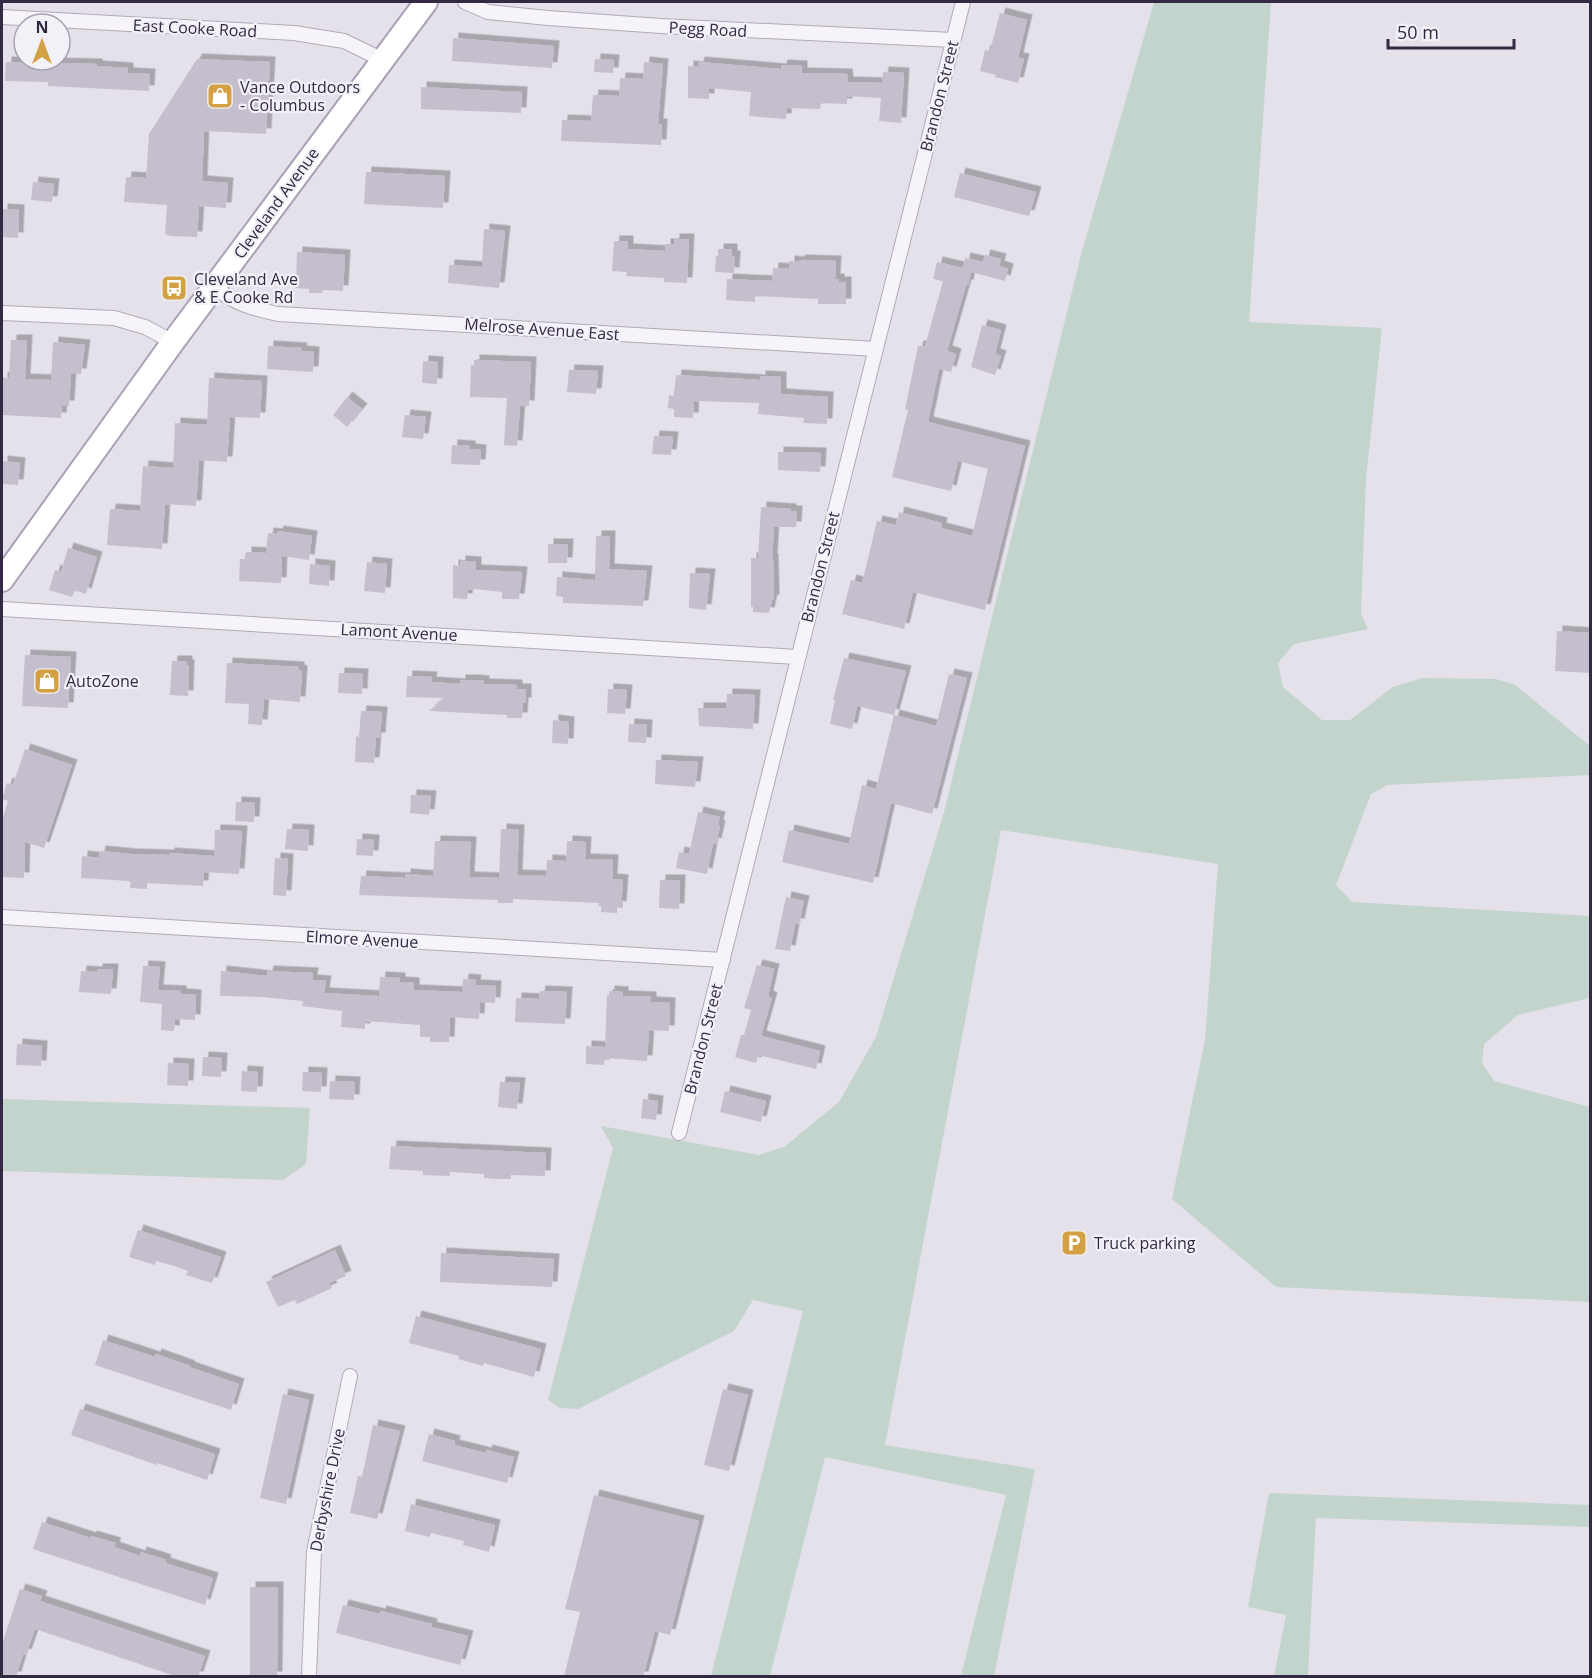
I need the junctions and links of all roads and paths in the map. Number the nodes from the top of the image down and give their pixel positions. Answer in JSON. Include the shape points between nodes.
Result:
{"nodes":[{"id":1,"x":426,"y":2,"type":"edge"},
{"id":2,"x":465,"y":2,"type":"edge"},
{"id":3,"x":963,"y":2,"type":"edge"},
{"id":4,"x":2,"y":17,"type":"edge"},
{"id":5,"x":953,"y":40,"type":"junction"},
{"id":6,"x":383,"y":60,"type":"junction"},
{"id":7,"x":214,"y":288,"type":"junction"},
{"id":8,"x":2,"y":313,"type":"edge"},
{"id":9,"x":173,"y":342,"type":"junction"},
{"id":10,"x":876,"y":349,"type":"junction"},
{"id":11,"x":2,"y":580,"type":"edge"},
{"id":12,"x":2,"y":609,"type":"edge"},
{"id":13,"x":797,"y":657,"type":"junction"},
{"id":14,"x":2,"y":917,"type":"edge"},
{"id":15,"x":723,"y":960,"type":"junction"},
{"id":16,"x":680,"y":1133,"type":"dead end"},
{"id":17,"x":350,"y":1376,"type":"dead end"},
{"id":18,"x":309,"y":1677,"type":"edge"}],
"edges":[{"from":1,"to":6,"type":"main road","name":"Cleveland Avenue"},
{"from":2,"to":5,"type":"street","name":"Pegg Road","via":[[488,12],[548,18]]},
{"from":3,"to":5,"type":"street","name":"Brandon Street"},
{"from":4,"to":6,"type":"street","name":"East Cooke Road","via":[[294,33],[344,41]]},
{"from":5,"to":10,"type":"street","name":"Brandon Street"},
{"from":6,"to":7,"type":"main road","name":"Cleveland Avenue"},
{"from":7,"to":9,"type":"main road","name":"Cleveland Avenue"},
{"from":7,"to":10,"type":"street","name":"Melrose Avenue East","via":[[237,303],[278,314]]},
{"from":8,"to":9,"type":"street","via":[[114,318],[145,327]]},
{"from":9,"to":11,"type":"main road","name":"Cleveland Avenue"},
{"from":10,"to":13,"type":"street","name":"Brandon Street"},
{"from":12,"to":13,"type":"street","name":"Lamont Avenue"},
{"from":13,"to":15,"type":"street","name":"Brandon Street"},
{"from":14,"to":15,"type":"street","name":"Elmore Avenue"},
{"from":15,"to":16,"type":"street","name":"Brandon Street"},
{"from":17,"to":18,"type":"street","name":"Derbyshire Drive","via":[[314,1552]]}]}
